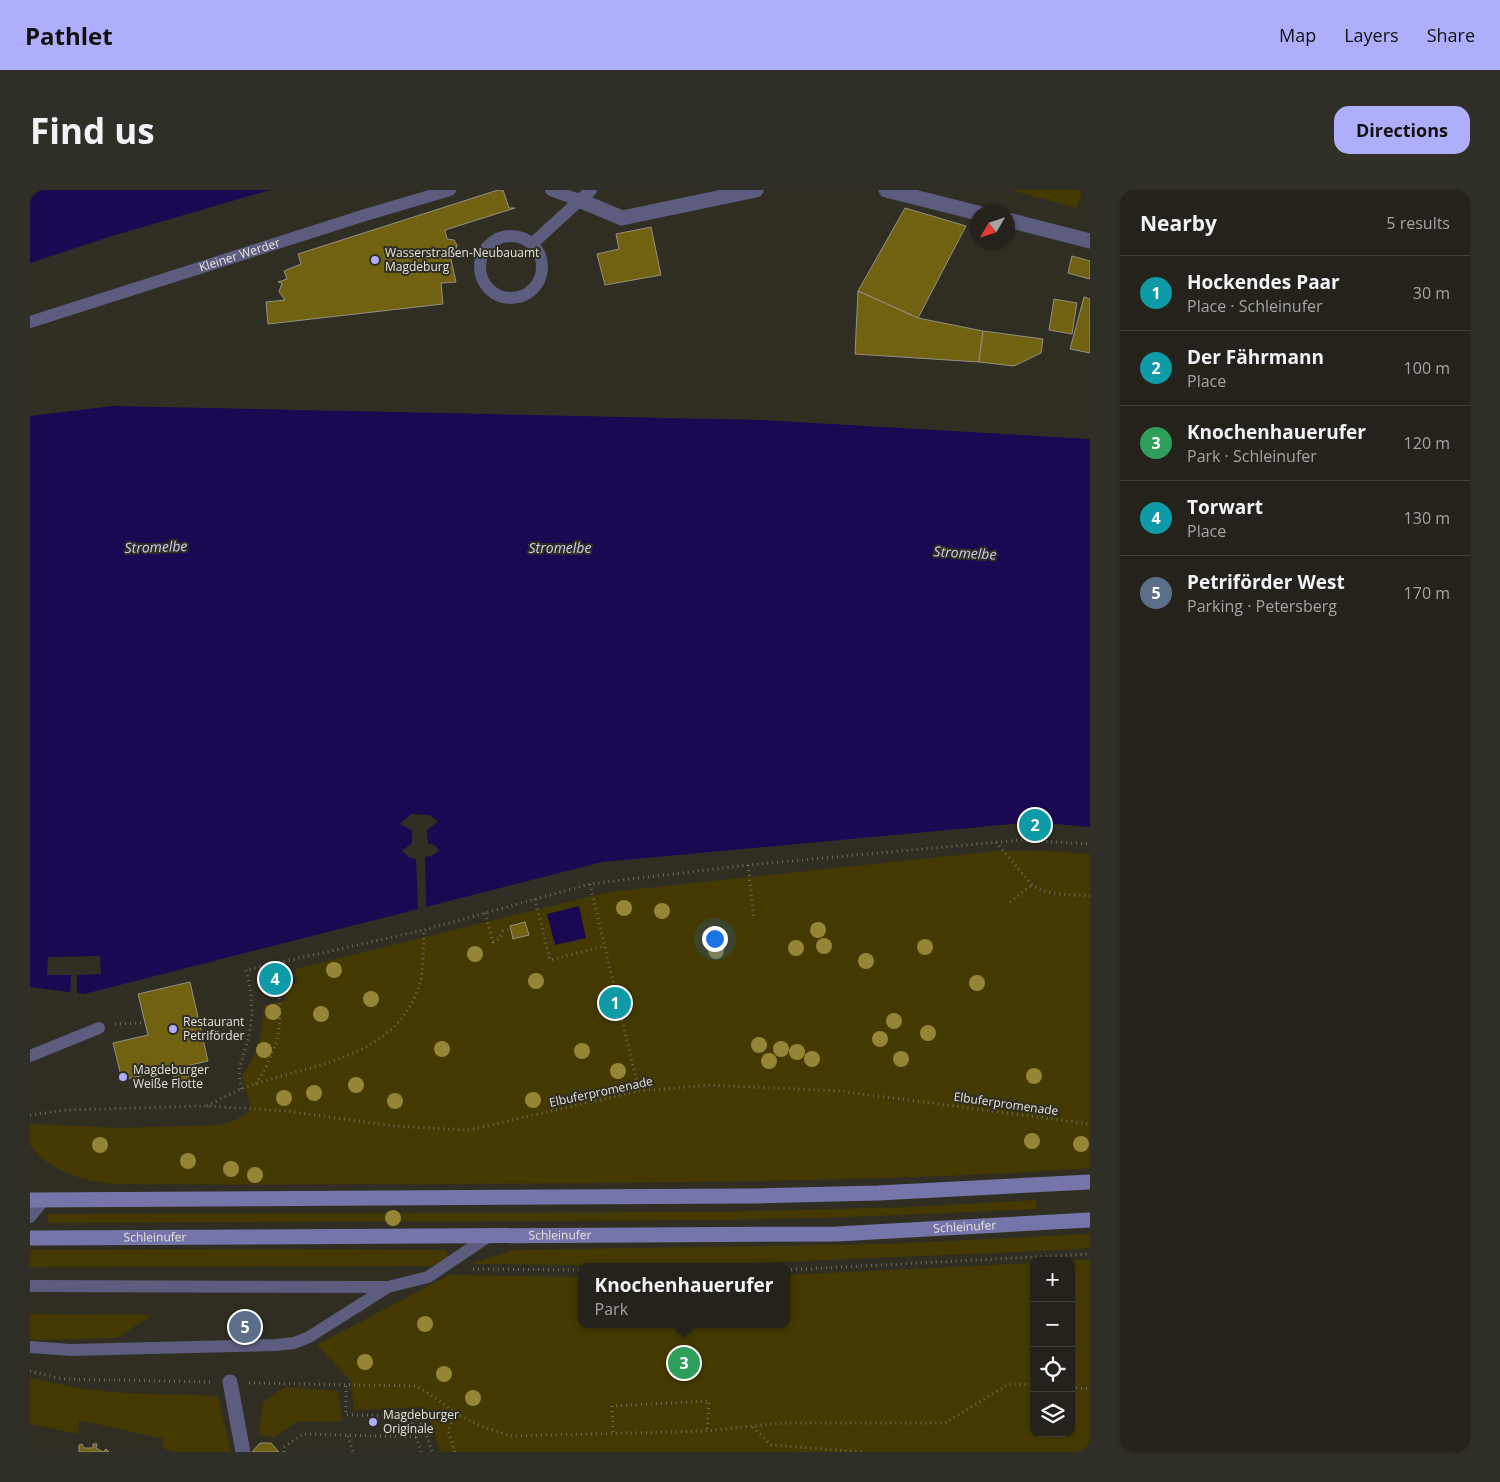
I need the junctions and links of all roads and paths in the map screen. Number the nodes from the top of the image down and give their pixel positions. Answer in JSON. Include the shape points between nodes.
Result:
{"nodes":[{"id":1,"x":450,"y":190,"type":"edge"},
{"id":2,"x":552,"y":190,"type":"edge"},
{"id":3,"x":591,"y":190,"type":"edge"},
{"id":4,"x":756,"y":190,"type":"edge"},
{"id":5,"x":886,"y":190,"type":"edge"},
{"id":6,"x":579,"y":200,"type":"junction"},
{"id":7,"x":970,"y":211,"type":"edge"},
{"id":8,"x":1015,"y":222,"type":"edge"},
{"id":9,"x":1090,"y":241,"type":"edge"},
{"id":10,"x":532,"y":244,"type":"junction"},
{"id":11,"x":30,"y":322,"type":"edge"},
{"id":12,"x":996,"y":842,"type":"junction"},
{"id":13,"x":1090,"y":844,"type":"edge"},
{"id":14,"x":748,"y":865,"type":"junction"},
{"id":15,"x":590,"y":884,"type":"junction"},
{"id":16,"x":1032,"y":885,"type":"junction"},
{"id":17,"x":1090,"y":896,"type":"edge"},
{"id":18,"x":535,"y":899,"type":"junction"},
{"id":19,"x":1010,"y":902,"type":"dead end"},
{"id":20,"x":485,"y":913,"type":"junction"},
{"id":21,"x":754,"y":919,"type":"dead end"},
{"id":22,"x":511,"y":929,"type":"dead end"},
{"id":23,"x":424,"y":930,"type":"junction"},
{"id":24,"x":605,"y":946,"type":"junction"},
{"id":25,"x":275,"y":963,"type":"junction"},
{"id":26,"x":119,"y":1023,"type":"dead end"},
{"id":27,"x":144,"y":1023,"type":"dead end"},
{"id":28,"x":99,"y":1028,"type":"dead end"},
{"id":29,"x":30,"y":1056,"type":"edge"},
{"id":30,"x":255,"y":1085,"type":"junction"},
{"id":31,"x":241,"y":1089,"type":"junction"},
{"id":32,"x":639,"y":1091,"type":"junction"},
{"id":33,"x":207,"y":1106,"type":"junction"},
{"id":34,"x":30,"y":1115,"type":"edge"},
{"id":35,"x":1090,"y":1124,"type":"edge"},
{"id":36,"x":1090,"y":1182,"type":"edge"},
{"id":37,"x":37,"y":1200,"type":"edge"},
{"id":38,"x":30,"y":1217,"type":"edge"},
{"id":39,"x":1090,"y":1220,"type":"edge"},
{"id":40,"x":489,"y":1236,"type":"junction"},
{"id":41,"x":30,"y":1238,"type":"edge"},
{"id":42,"x":1090,"y":1254,"type":"edge"},
{"id":43,"x":790,"y":1270,"type":"edge"},
{"id":44,"x":30,"y":1286,"type":"edge"},
{"id":45,"x":388,"y":1287,"type":"junction"},
{"id":46,"x":30,"y":1347,"type":"edge"},
{"id":47,"x":230,"y":1382,"type":"dead end"},
{"id":48,"x":401,"y":1385,"type":"dead end"},
{"id":49,"x":1030,"y":1385,"type":"edge"},
{"id":50,"x":346,"y":1386,"type":"dead end"},
{"id":51,"x":1075,"y":1388,"type":"edge"},
{"id":52,"x":1090,"y":1389,"type":"edge"},
{"id":53,"x":457,"y":1413,"type":"junction"},
{"id":54,"x":409,"y":1414,"type":"junction"},
{"id":55,"x":753,"y":1427,"type":"junction"},
{"id":56,"x":707,"y":1431,"type":"junction"},
{"id":57,"x":613,"y":1432,"type":"junction"},
{"id":58,"x":348,"y":1436,"type":"junction"},
{"id":59,"x":416,"y":1437,"type":"junction"},
{"id":60,"x":243,"y":1452,"type":"edge"},
{"id":61,"x":284,"y":1452,"type":"edge"},
{"id":62,"x":353,"y":1452,"type":"edge"},
{"id":63,"x":421,"y":1452,"type":"edge"},
{"id":64,"x":432,"y":1452,"type":"edge"},
{"id":65,"x":455,"y":1452,"type":"edge"},
{"id":66,"x":863,"y":1452,"type":"edge"}],
"edges":[{"from":1,"to":11,"type":"lane","name":"Kleiner Werder"},
{"from":2,"to":6,"type":"lane"},
{"from":3,"to":6,"type":"lane"},
{"from":4,"to":6,"type":"street","via":[[622,218]]},
{"from":5,"to":7,"type":"street"},
{"from":6,"to":10,"type":"lane"},
{"from":8,"to":9,"type":"street"},
{"from":10,"to":10,"type":"lane","via":[[514,235],[495,240],[487,247],[480,270],[485,285],[492,292],[512,298],[523,296],[535,287],[542,272],[542,262]]},
{"from":12,"to":13,"type":"path"},
{"from":12,"to":14,"type":"path"},
{"from":12,"to":16,"type":"path"},
{"from":14,"to":15,"type":"path"},
{"from":14,"to":21,"type":"path"},
{"from":15,"to":18,"type":"path"},
{"from":15,"to":24,"type":"path"},
{"from":16,"to":17,"type":"path","via":[[1048,892]]},
{"from":16,"to":19,"type":"path"},
{"from":18,"to":20,"type":"path"},
{"from":18,"to":24,"type":"path","via":[[550,960]]},
{"from":20,"to":22,"type":"path","via":[[493,942],[503,931]]},
{"from":20,"to":23,"type":"path"},
{"from":23,"to":25,"type":"path"},
{"from":23,"to":30,"type":"path","name":"Elbuferpromenade","via":[[420,982],[402,1017],[385,1035],[352,1055]]},
{"from":24,"to":32,"type":"path"},
{"from":25,"to":30,"type":"path","via":[[281,1023],[274,1049]]},
{"from":25,"to":31,"type":"path","via":[[246,970],[252,1015],[238,1070]]},
{"from":26,"to":27,"type":"path"},
{"from":28,"to":29,"type":"lane"},
{"from":30,"to":31,"type":"path","name":"Elbuferpromenade"},
{"from":31,"to":33,"type":"path","name":"Elbuferpromenade"},
{"from":32,"to":33,"type":"path","name":"Elbuferpromenade","via":[[469,1130],[393,1126],[287,1111]]},
{"from":32,"to":35,"type":"path","name":"Elbuferpromenade","via":[[710,1085],[822,1090]]},
{"from":33,"to":34,"type":"path","name":"Elbuferpromenade","via":[[66,1110]]},
{"from":36,"to":37,"type":"main road","via":[[752,1196]]},
{"from":37,"to":38,"type":"lane"},
{"from":39,"to":40,"type":"main road","name":"Schleinufer","via":[[837,1234]]},
{"from":40,"to":41,"type":"main road","name":"Schleinufer"},
{"from":40,"to":45,"type":"lane","via":[[428,1277]]},
{"from":42,"to":43,"type":"path"},
{"from":44,"to":45,"type":"lane"},
{"from":45,"to":46,"type":"lane","via":[[309,1337],[285,1344],[65,1350]]},
{"from":47,"to":60,"type":"street"},
{"from":48,"to":53,"type":"path","via":[[416,1386]]},
{"from":49,"to":55,"type":"path","via":[[1009,1384],[945,1423]]},
{"from":50,"to":54,"type":"path","via":[[346,1415]]},
{"from":51,"to":52,"type":"path"},
{"from":53,"to":57,"type":"path","via":[[487,1429],[512,1436]]},
{"from":53,"to":65,"type":"path","via":[[448,1430]]},
{"from":54,"to":59,"type":"path"},
{"from":54,"to":64,"type":"path","via":[[424,1427]]},
{"from":55,"to":56,"type":"path"},
{"from":55,"to":66,"type":"path","via":[[771,1445]]},
{"from":56,"to":57,"type":"path"},
{"from":56,"to":57,"type":"path","via":[[709,1401],[612,1406]]},
{"from":58,"to":59,"type":"path"},
{"from":58,"to":61,"type":"path","via":[[303,1434],[284,1447]]},
{"from":58,"to":62,"type":"path"},
{"from":59,"to":63,"type":"path"}]}
